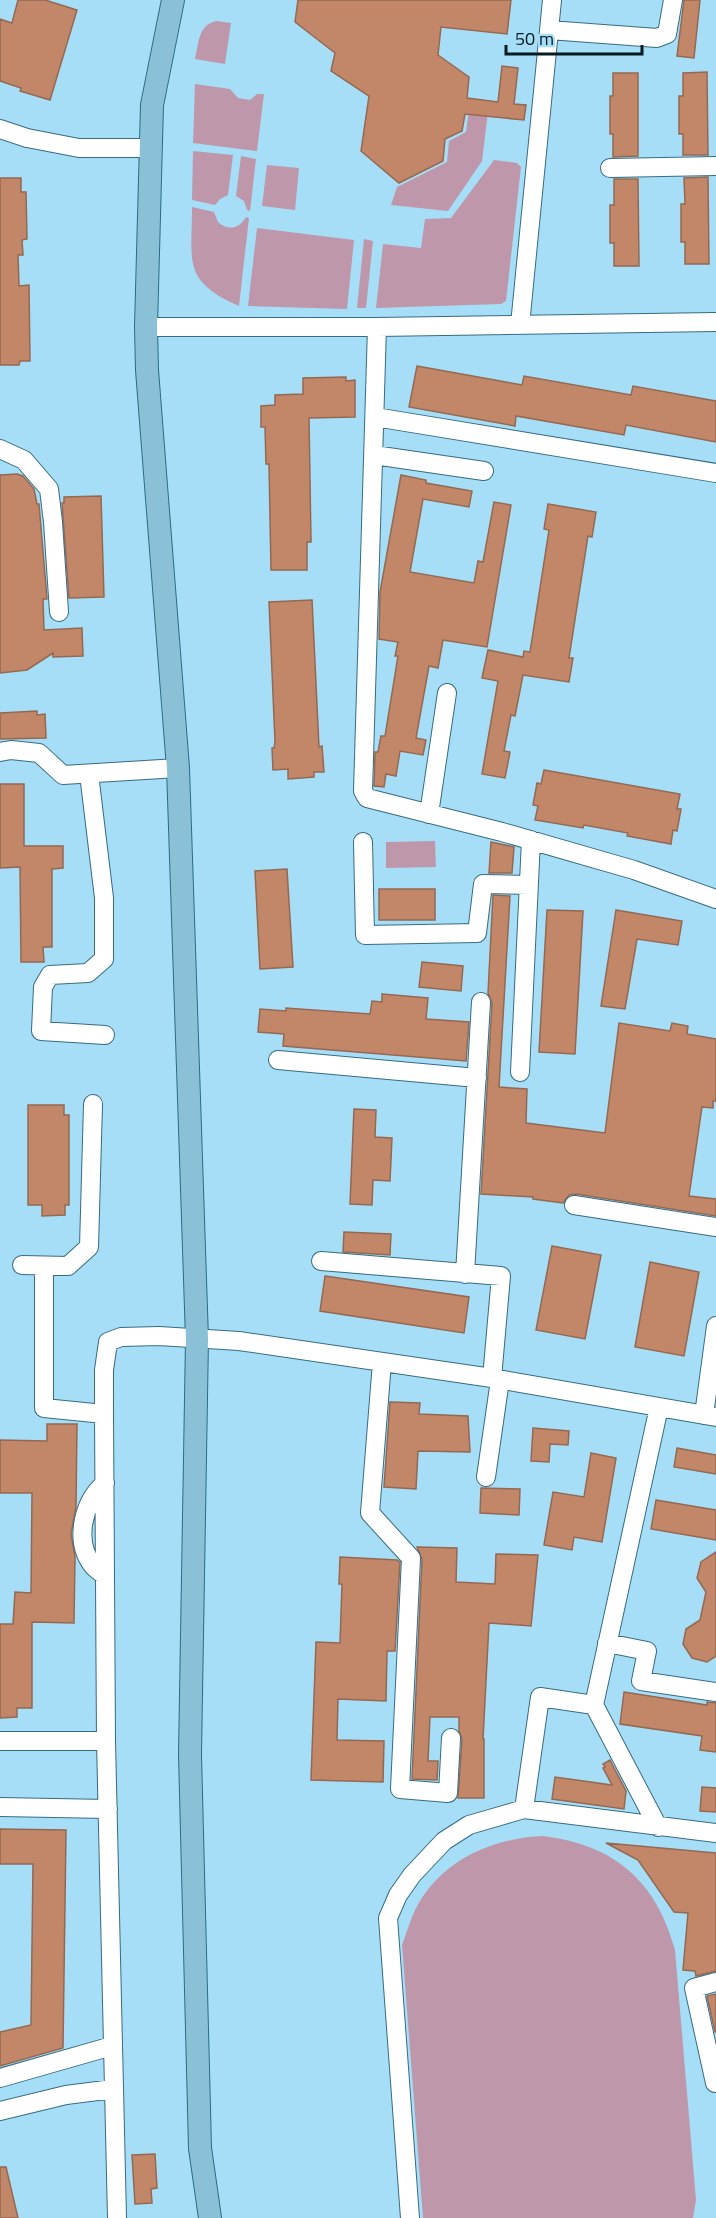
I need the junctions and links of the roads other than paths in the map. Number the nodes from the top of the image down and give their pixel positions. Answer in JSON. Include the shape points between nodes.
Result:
{"nodes":[{"id":1,"x":173,"y":0,"type":"edge"},
{"id":2,"x":552,"y":0,"type":"edge"},
{"id":3,"x":673,"y":0,"type":"edge"},
{"id":4,"x":549,"y":30,"type":"junction"},
{"id":5,"x":0,"y":129,"type":"edge"},
{"id":6,"x":149,"y":148,"type":"junction"},
{"id":7,"x":716,"y":166,"type":"edge"},
{"id":8,"x":610,"y":168,"type":"dead end"},
{"id":9,"x":716,"y":322,"type":"edge"},
{"id":10,"x":520,"y":325,"type":"junction"},
{"id":11,"x":146,"y":327,"type":"junction"},
{"id":12,"x":377,"y":327,"type":"junction"},
{"id":13,"x":375,"y":417,"type":"junction"},
{"id":14,"x":0,"y":449,"type":"edge"},
{"id":15,"x":374,"y":455,"type":"junction"},
{"id":16,"x":484,"y":471,"type":"dead end"},
{"id":17,"x":716,"y":473,"type":"edge"},
{"id":18,"x":59,"y":612,"type":"dead end"},
{"id":19,"x":447,"y":693,"type":"dead end"},
{"id":20,"x":0,"y":752,"type":"edge"},
{"id":21,"x":178,"y":768,"type":"junction"},
{"id":22,"x":89,"y":774,"type":"junction"},
{"id":23,"x":429,"y":814,"type":"junction"},
{"id":24,"x":531,"y":840,"type":"junction"},
{"id":25,"x":363,"y":842,"type":"dead end"},
{"id":26,"x":529,"y":885,"type":"junction"},
{"id":27,"x":716,"y":899,"type":"edge"},
{"id":28,"x":481,"y":1002,"type":"dead end"},
{"id":29,"x":105,"y":1035,"type":"dead end"},
{"id":30,"x":278,"y":1060,"type":"dead end"},
{"id":31,"x":520,"y":1072,"type":"dead end"},
{"id":32,"x":477,"y":1078,"type":"junction"},
{"id":33,"x":93,"y":1104,"type":"dead end"},
{"id":34,"x":574,"y":1205,"type":"dead end"},
{"id":35,"x":716,"y":1227,"type":"edge"},
{"id":36,"x":321,"y":1261,"type":"dead end"},
{"id":37,"x":22,"y":1265,"type":"dead end"},
{"id":38,"x":44,"y":1266,"type":"junction"},
{"id":39,"x":465,"y":1274,"type":"junction"},
{"id":40,"x":716,"y":1326,"type":"edge"},
{"id":41,"x":197,"y":1339,"type":"junction"},
{"id":42,"x":382,"y":1362,"type":"junction"},
{"id":43,"x":496,"y":1379,"type":"junction"},
{"id":44,"x":659,"y":1407,"type":"junction"},
{"id":45,"x":104,"y":1414,"type":"junction"},
{"id":46,"x":710,"y":1416,"type":"edge"},
{"id":47,"x":486,"y":1477,"type":"dead end"},
{"id":48,"x":607,"y":1643,"type":"junction"},
{"id":49,"x":716,"y":1692,"type":"edge"},
{"id":50,"x":594,"y":1705,"type":"junction"},
{"id":51,"x":451,"y":1738,"type":"dead end"},
{"id":52,"x":0,"y":1741,"type":"edge"},
{"id":53,"x":106,"y":1741,"type":"junction"},
{"id":54,"x":0,"y":1807,"type":"edge"},
{"id":55,"x":108,"y":1809,"type":"junction"},
{"id":56,"x":524,"y":1809,"type":"junction"},
{"id":57,"x":658,"y":1827,"type":"junction"},
{"id":58,"x":716,"y":1833,"type":"edge"},
{"id":59,"x":716,"y":1982,"type":"edge"},
{"id":60,"x":112,"y":2046,"type":"junction"},
{"id":61,"x":0,"y":2078,"type":"edge"},
{"id":62,"x":715,"y":2083,"type":"edge"},
{"id":63,"x":113,"y":2089,"type":"junction"},
{"id":64,"x":0,"y":2110,"type":"edge"},
{"id":65,"x":117,"y":2218,"type":"edge"},
{"id":66,"x":209,"y":2218,"type":"edge"},
{"id":67,"x":410,"y":2218,"type":"edge"}],
"edges":[{"from":1,"to":6,"type":"main road","via":[[152,105]]},
{"from":2,"to":4,"type":"street"},
{"from":3,"to":4,"type":"street","via":[[667,34],[657,38]]},
{"from":4,"to":10,"type":"street"},
{"from":5,"to":6,"type":"street","via":[[79,148]]},
{"from":6,"to":11,"type":"main road"},
{"from":7,"to":8,"type":"street"},
{"from":9,"to":10,"type":"street"},
{"from":10,"to":12,"type":"street"},
{"from":11,"to":12,"type":"street"},
{"from":11,"to":21,"type":"main road"},
{"from":12,"to":13,"type":"street"},
{"from":13,"to":15,"type":"street"},
{"from":13,"to":17,"type":"street"},
{"from":14,"to":18,"type":"street","via":[[24,460],[49,489]]},
{"from":15,"to":16,"type":"street"},
{"from":15,"to":23,"type":"street","via":[[363,790],[367,798]]},
{"from":19,"to":23,"type":"street"},
{"from":20,"to":22,"type":"street","via":[[39,753],[63,776]]},
{"from":21,"to":22,"type":"street"},
{"from":21,"to":41,"type":"main road"},
{"from":22,"to":29,"type":"street","via":[[104,898],[104,959],[88,973],[50,975],[43,987],[41,1031]]},
{"from":23,"to":24,"type":"street"},
{"from":24,"to":26,"type":"street"},
{"from":24,"to":27,"type":"street"},
{"from":25,"to":26,"type":"street","via":[[365,934],[477,933],[483,884]]},
{"from":26,"to":31,"type":"street"},
{"from":28,"to":32,"type":"street"},
{"from":30,"to":32,"type":"street"},
{"from":32,"to":39,"type":"street"},
{"from":33,"to":38,"type":"street","via":[[88,1247],[69,1266]]},
{"from":34,"to":35,"type":"street"},
{"from":36,"to":39,"type":"street"},
{"from":37,"to":38,"type":"street"},
{"from":38,"to":45,"type":"street","via":[[44,1408]]},
{"from":39,"to":43,"type":"street","via":[[501,1276]]},
{"from":40,"to":46,"type":"street"},
{"from":41,"to":42,"type":"street","via":[[239,1341]]},
{"from":41,"to":45,"type":"street","via":[[121,1336],[108,1342]]},
{"from":41,"to":66,"type":"main road","via":[[190,1754],[200,2148]]},
{"from":42,"to":43,"type":"street"},
{"from":42,"to":51,"type":"street","via":[[370,1512],[411,1558],[400,1789],[448,1793]]},
{"from":43,"to":44,"type":"street"},
{"from":43,"to":47,"type":"street"},
{"from":44,"to":46,"type":"street"},
{"from":44,"to":48,"type":"street"},
{"from":45,"to":53,"type":"street"},
{"from":48,"to":49,"type":"street","via":[[647,1651],[641,1681]]},
{"from":48,"to":50,"type":"street"},
{"from":50,"to":56,"type":"street","via":[[540,1698]]},
{"from":50,"to":57,"type":"street"},
{"from":52,"to":53,"type":"street"},
{"from":53,"to":55,"type":"street"},
{"from":54,"to":55,"type":"street"},
{"from":55,"to":60,"type":"street"},
{"from":56,"to":57,"type":"street"},
{"from":56,"to":67,"type":"street","via":[[469,1825],[444,1841],[411,1875],[388,1918]]},
{"from":57,"to":58,"type":"street"},
{"from":59,"to":62,"type":"street","via":[[694,1988]]},
{"from":60,"to":61,"type":"street"},
{"from":60,"to":63,"type":"street"},
{"from":63,"to":64,"type":"street"},
{"from":63,"to":65,"type":"street"}]}
